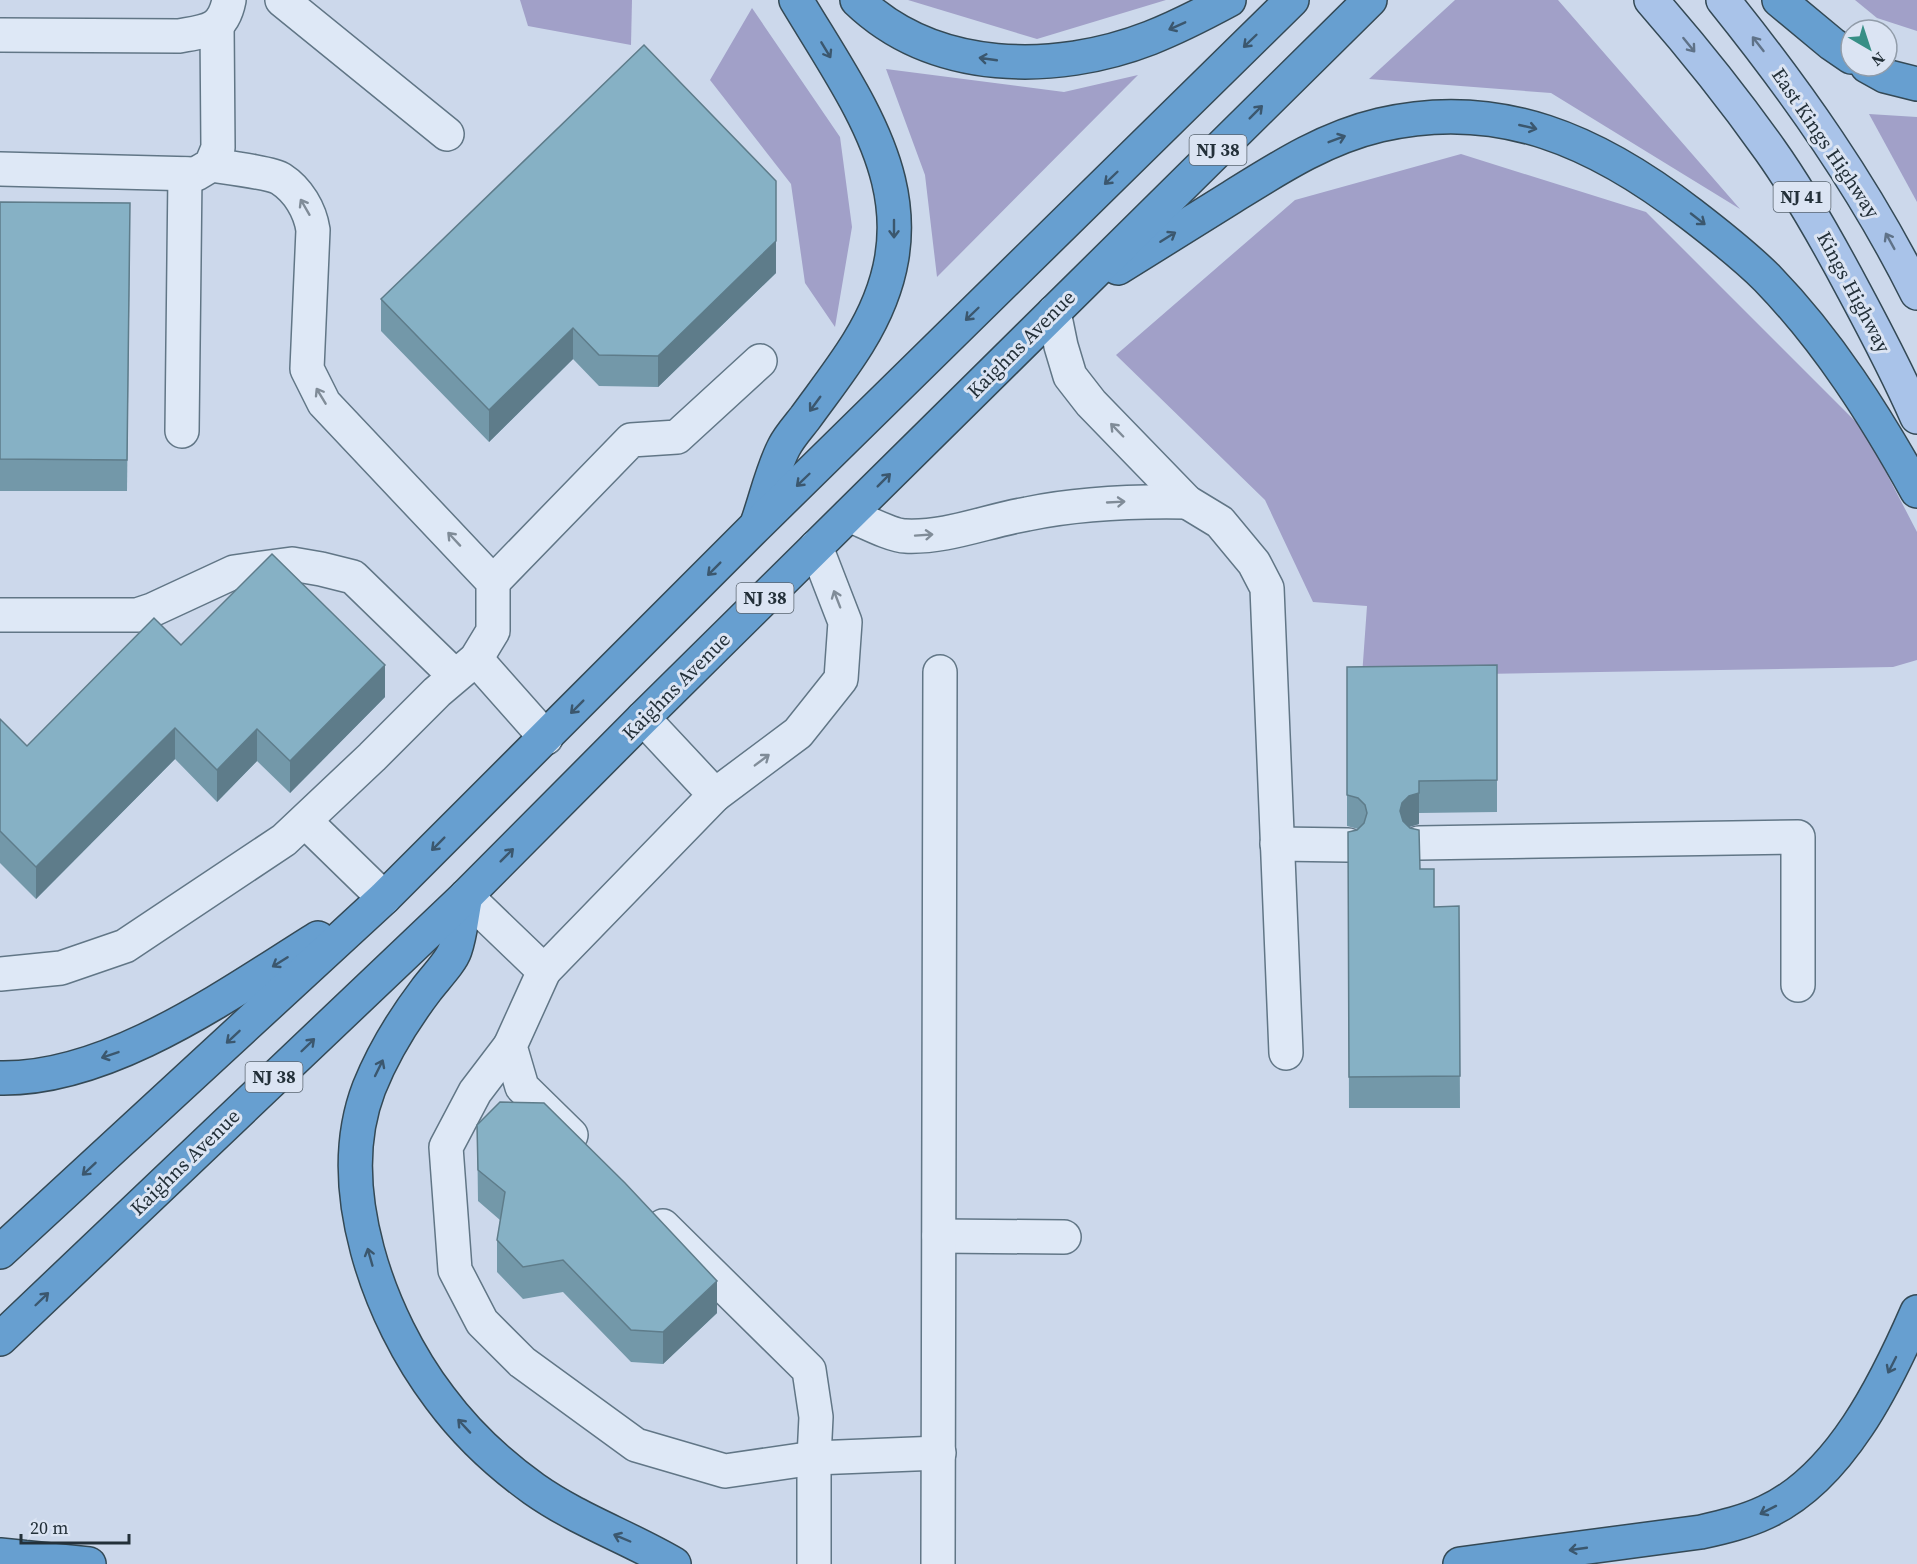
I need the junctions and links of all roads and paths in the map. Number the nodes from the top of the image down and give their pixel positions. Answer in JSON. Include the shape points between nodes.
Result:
{"nodes":[{"id":1,"x":282,"y":0,"type":"edge"},
{"id":2,"x":796,"y":0,"type":"edge"},
{"id":3,"x":856,"y":0,"type":"edge"},
{"id":4,"x":1229,"y":0,"type":"edge"},
{"id":5,"x":1292,"y":0,"type":"edge"},
{"id":6,"x":1370,"y":0,"type":"edge"},
{"id":7,"x":1651,"y":0,"type":"edge"},
{"id":8,"x":1723,"y":0,"type":"edge"},
{"id":9,"x":1779,"y":0,"type":"edge"},
{"id":10,"x":223,"y":13,"type":"edge"},
{"id":11,"x":0,"y":35,"type":"edge"},
{"id":12,"x":1839,"y":49,"type":"edge"},
{"id":13,"x":1893,"y":78,"type":"edge"},
{"id":14,"x":1917,"y":84,"type":"edge"},
{"id":15,"x":447,"y":134,"type":"dead end"},
{"id":16,"x":0,"y":169,"type":"edge"},
{"id":17,"x":198,"y":169,"type":"junction"},
{"id":18,"x":1917,"y":293,"type":"edge"},
{"id":19,"x":1060,"y":306,"type":"junction"},
{"id":20,"x":760,"y":361,"type":"dead end"},
{"id":21,"x":1917,"y":417,"type":"edge"},
{"id":22,"x":182,"y":431,"type":"dead end"},
{"id":23,"x":1917,"y":490,"type":"edge"},
{"id":24,"x":1187,"y":502,"type":"junction"},
{"id":25,"x":849,"y":515,"type":"junction"},
{"id":26,"x":756,"y":527,"type":"junction"},
{"id":27,"x":816,"y":547,"type":"junction"},
{"id":28,"x":494,"y":582,"type":"junction"},
{"id":29,"x":0,"y":615,"type":"edge"},
{"id":30,"x":465,"y":667,"type":"junction"},
{"id":31,"x":940,"y":672,"type":"dead end"},
{"id":32,"x":643,"y":718,"type":"junction"},
{"id":33,"x":546,"y":738,"type":"junction"},
{"id":34,"x":715,"y":795,"type":"junction"},
{"id":35,"x":305,"y":821,"type":"junction"},
{"id":36,"x":1419,"y":843,"type":"edge"},
{"id":37,"x":1277,"y":844,"type":"junction"},
{"id":38,"x":1348,"y":845,"type":"edge"},
{"id":39,"x":466,"y":896,"type":"junction"},
{"id":40,"x":384,"y":898,"type":"junction"},
{"id":41,"x":544,"y":970,"type":"junction"},
{"id":42,"x":0,"y":974,"type":"edge"},
{"id":43,"x":1798,"y":986,"type":"dead end"},
{"id":44,"x":510,"y":1046,"type":"junction"},
{"id":45,"x":1286,"y":1053,"type":"dead end"},
{"id":46,"x":0,"y":1078,"type":"edge"},
{"id":47,"x":590,"y":1153,"type":"edge"},
{"id":48,"x":640,"y":1203,"type":"edge"},
{"id":49,"x":939,"y":1236,"type":"junction"},
{"id":50,"x":1064,"y":1237,"type":"dead end"},
{"id":51,"x":0,"y":1252,"type":"edge"},
{"id":52,"x":1917,"y":1312,"type":"edge"},
{"id":53,"x":0,"y":1339,"type":"edge"},
{"id":54,"x":939,"y":1453,"type":"junction"},
{"id":55,"x":814,"y":1458,"type":"junction"},
{"id":56,"x":0,"y":1555,"type":"edge"},
{"id":57,"x":90,"y":1564,"type":"edge"},
{"id":58,"x":674,"y":1564,"type":"edge"},
{"id":59,"x":814,"y":1564,"type":"edge"},
{"id":60,"x":938,"y":1564,"type":"edge"},
{"id":61,"x":1460,"y":1564,"type":"edge"}],
"edges":[{"from":1,"to":15,"type":"lane"},
{"from":2,"to":26,"type":"highway","one_way":true,"via":[[876,140],[887,169],[895,230],[892,259],[873,316],[842,367],[784,447]]},
{"from":4,"to":3,"type":"highway","one_way":true,"via":[[1149,39],[1086,55],[1026,64],[957,54],[926,44],[896,30]]},
{"from":5,"to":26,"type":"highway","number":"NJ 38","one_way":true},
{"from":19,"to":6,"type":"highway","name":"Kaighns Avenue","number":"NJ 38","one_way":true},
{"from":7,"to":21,"type":"main road","name":"Kings Highway","number":"NJ 41","one_way":true,"via":[[1719,82],[1809,209]]},
{"from":18,"to":8,"type":"main road","name":"East Kings Highway","number":"NJ 41","one_way":true,"via":[[1836,151]]},
{"from":9,"to":12,"type":"highway"},
{"from":10,"to":11,"type":"lane","via":[[203,32],[179,36]]},
{"from":10,"to":17,"type":"lane","via":[[218,148]]},
{"from":13,"to":14,"type":"highway"},
{"from":16,"to":17,"type":"lane"},
{"from":17,"to":22,"type":"lane"},
{"from":28,"to":17,"type":"lane","one_way":true,"via":[[324,403],[316,389],[307,369],[313,230],[311,217],[297,193],[279,177]]},
{"from":19,"to":23,"type":"highway","one_way":true,"via":[[1313,148],[1380,125],[1418,119],[1501,120],[1592,149],[1635,174],[1722,237],[1767,278],[1808,326],[1866,405]]},
{"from":24,"to":19,"type":"lane","one_way":true,"via":[[1090,403],[1070,376],[1061,346]]},
{"from":25,"to":19,"type":"highway","name":"Kaighns Avenue","number":"NJ 38","one_way":true},
{"from":20,"to":28,"type":"lane","via":[[677,437],[631,441]]},
{"from":25,"to":24,"type":"lane","one_way":true,"via":[[902,537],[947,533],[1068,506]]},
{"from":24,"to":37,"type":"lane","via":[[1220,522],[1254,563],[1267,588]]},
{"from":25,"to":27,"type":"highway","name":"Kaighns Avenue","number":"NJ 38"},
{"from":26,"to":33,"type":"highway","number":"NJ 38","one_way":true},
{"from":27,"to":32,"type":"highway","name":"Kaighns Avenue","number":"NJ 38"},
{"from":34,"to":27,"type":"lane","one_way":true,"via":[[798,733],[841,679],[845,622]]},
{"from":28,"to":30,"type":"lane","via":[[493,631]]},
{"from":29,"to":30,"type":"lane","via":[[137,615],[234,572],[292,564],[353,577]]},
{"from":30,"to":33,"type":"lane"},
{"from":30,"to":35,"type":"lane"},
{"from":31,"to":49,"type":"lane"},
{"from":32,"to":34,"type":"lane"},
{"from":39,"to":32,"type":"highway","name":"Kaighns Avenue","number":"NJ 38","one_way":true},
{"from":33,"to":40,"type":"highway","number":"NJ 38","one_way":true},
{"from":34,"to":41,"type":"lane"},
{"from":35,"to":40,"type":"lane"},
{"from":35,"to":42,"type":"lane","via":[[284,840],[126,946],[61,968]]},
{"from":36,"to":43,"type":"lane","via":[[1798,837]]},
{"from":37,"to":38,"type":"lane"},
{"from":37,"to":45,"type":"lane"},
{"from":39,"to":41,"type":"lane"},
{"from":53,"to":39,"type":"highway","name":"Kaighns Avenue","number":"NJ 38","one_way":true},
{"from":58,"to":39,"type":"highway","one_way":true,"via":[[567,1511],[490,1452],[440,1398],[422,1371],[375,1277],[358,1202],[361,1120],[369,1088],[401,1027],[455,951]]},
{"from":40,"to":46,"type":"highway","one_way":true,"via":[[206,1008],[126,1049],[51,1072]]},
{"from":40,"to":51,"type":"highway","number":"NJ 38","one_way":true},
{"from":41,"to":44,"type":"lane"},
{"from":44,"to":47,"type":"lane","via":[[522,1087]]},
{"from":44,"to":55,"type":"lane","via":[[475,1092],[446,1148],[455,1270],[482,1322],[522,1362],[636,1445],[725,1471]]},
{"from":48,"to":55,"type":"lane","via":[[809,1370],[816,1417]]},
{"from":49,"to":50,"type":"lane"},
{"from":49,"to":54,"type":"lane"},
{"from":52,"to":61,"type":"highway","one_way":true,"via":[[1880,1388],[1840,1451],[1817,1476],[1767,1512],[1701,1532]]},
{"from":54,"to":55,"type":"lane"},
{"from":54,"to":60,"type":"lane"},
{"from":55,"to":59,"type":"lane"},
{"from":56,"to":57,"type":"highway"}]}
